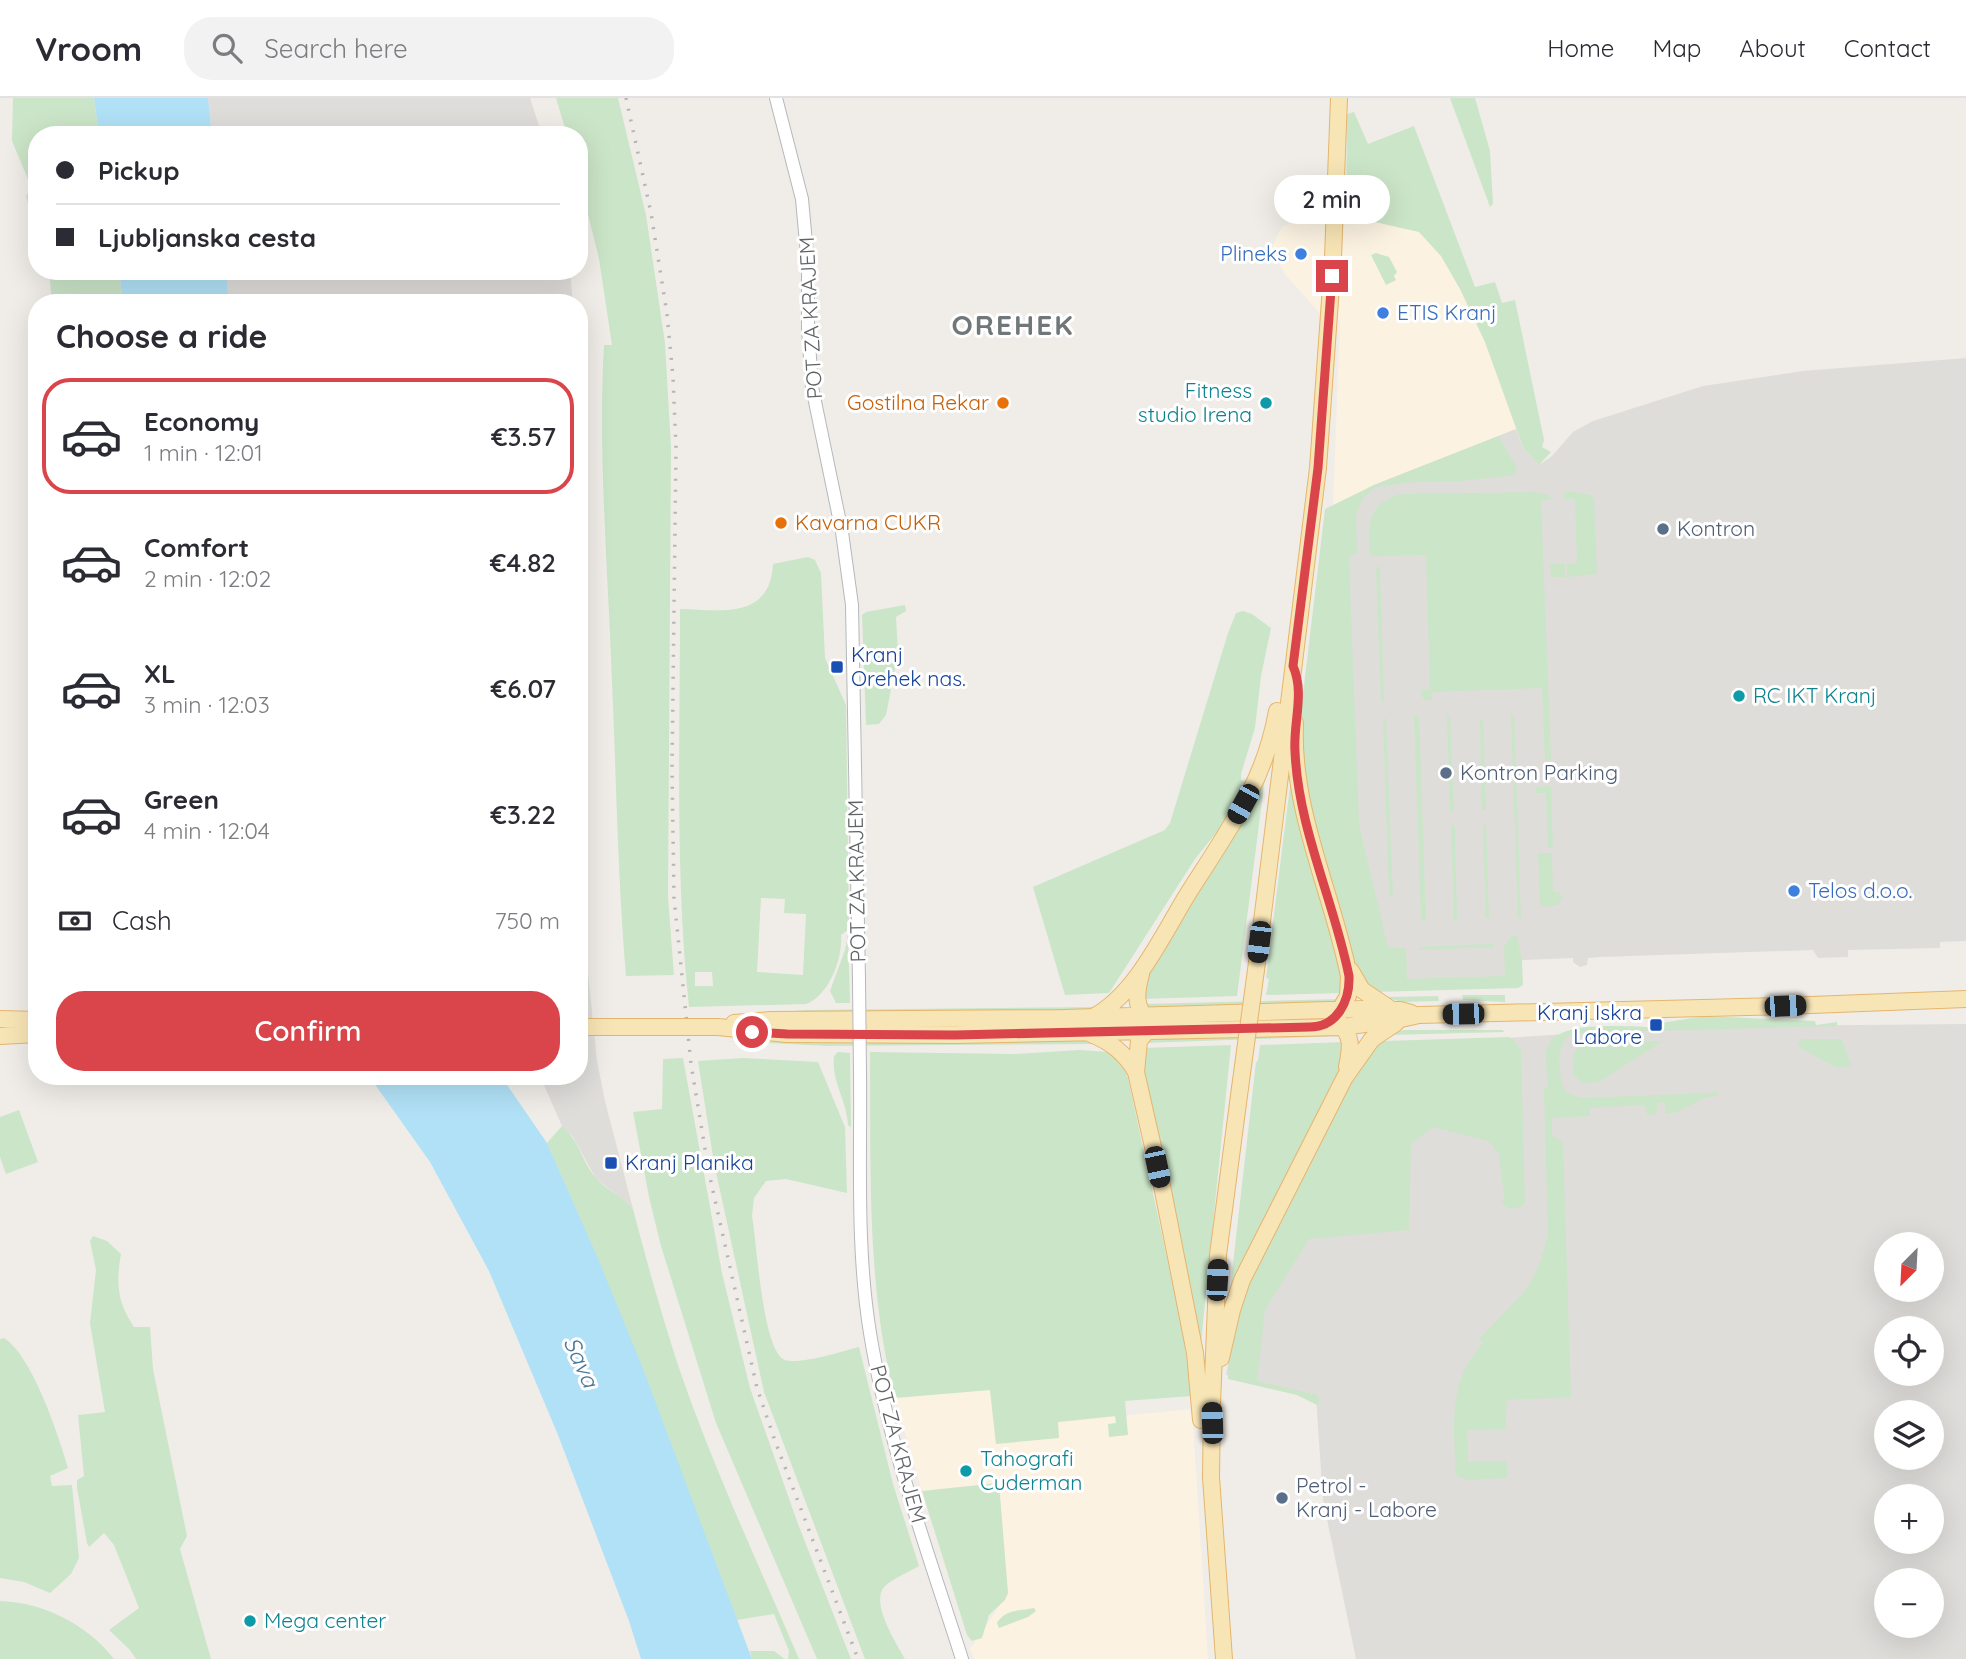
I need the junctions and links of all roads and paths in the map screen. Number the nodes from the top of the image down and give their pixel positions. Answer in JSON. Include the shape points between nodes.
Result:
{"nodes":[{"id":1,"x":776,"y":98,"type":"edge"},
{"id":2,"x":1339,"y":98,"type":"edge"},
{"id":3,"x":1293,"y":666,"type":"junction"},
{"id":4,"x":1146,"y":962,"type":"junction"},
{"id":5,"x":1347,"y":963,"type":"junction"},
{"id":6,"x":1966,"y":999,"type":"edge"},
{"id":7,"x":1396,"y":1014,"type":"junction"},
{"id":8,"x":1332,"y":1018,"type":"junction"},
{"id":9,"x":0,"y":1020,"type":"edge"},
{"id":10,"x":28,"y":1020,"type":"edge"},
{"id":11,"x":1147,"y":1023,"type":"junction"},
{"id":12,"x":1089,"y":1025,"type":"junction"},
{"id":13,"x":588,"y":1027,"type":"edge"},
{"id":14,"x":28,"y":1034,"type":"edge"},
{"id":15,"x":0,"y":1035,"type":"edge"},
{"id":16,"x":1136,"y":1072,"type":"junction"},
{"id":17,"x":1345,"y":1077,"type":"junction"},
{"id":18,"x":1213,"y":1443,"type":"junction"},
{"id":19,"x":1211,"y":1477,"type":"junction"},
{"id":20,"x":962,"y":1659,"type":"edge"},
{"id":21,"x":1224,"y":1659,"type":"edge"}],
"edges":[{"from":1,"to":20,"type":"street","name":"POT ZA KRAJEM","bridge":true,"via":[[802,199],[812,387],[851,594],[860,1227],[870,1332],[891,1430]]},
{"from":2,"to":3,"type":"main road","via":[[1318,468]]},
{"from":3,"to":4,"type":"main road","via":[[1280,691],[1269,746],[1251,790]]},
{"from":3,"to":5,"type":"main road","via":[[1299,688],[1294,743],[1298,783]]},
{"from":3,"to":18,"type":"main road","bridge":true,"via":[[1218,1255]]},
{"from":4,"to":11,"type":"main road","via":[[1136,996]]},
{"from":4,"to":12,"type":"main road","via":[[1119,998]]},
{"from":5,"to":7,"type":"main road","via":[[1362,990]]},
{"from":5,"to":8,"type":"main road","via":[[1348,996]]},
{"from":6,"to":7,"type":"main road"},
{"from":7,"to":8,"type":"main road"},
{"from":7,"to":17,"type":"main road","via":[[1371,1039]]},
{"from":8,"to":11,"type":"main road"},
{"from":8,"to":17,"type":"main road","via":[[1349,1034]]},
{"from":9,"to":10,"type":"main road"},
{"from":11,"to":12,"type":"main road"},
{"from":11,"to":16,"type":"main road","via":[[1138,1045]]},
{"from":12,"to":13,"type":"main road","bridge":true,"via":[[955,1035]]},
{"from":12,"to":16,"type":"main road","via":[[1125,1056]]},
{"from":14,"to":15,"type":"main road"},
{"from":16,"to":19,"type":"main road","via":[[1195,1353],[1202,1450]]},
{"from":17,"to":18,"type":"main road","via":[[1242,1280],[1222,1350],[1221,1412]]},
{"from":18,"to":19,"type":"main road"},
{"from":19,"to":21,"type":"main road"}]}
